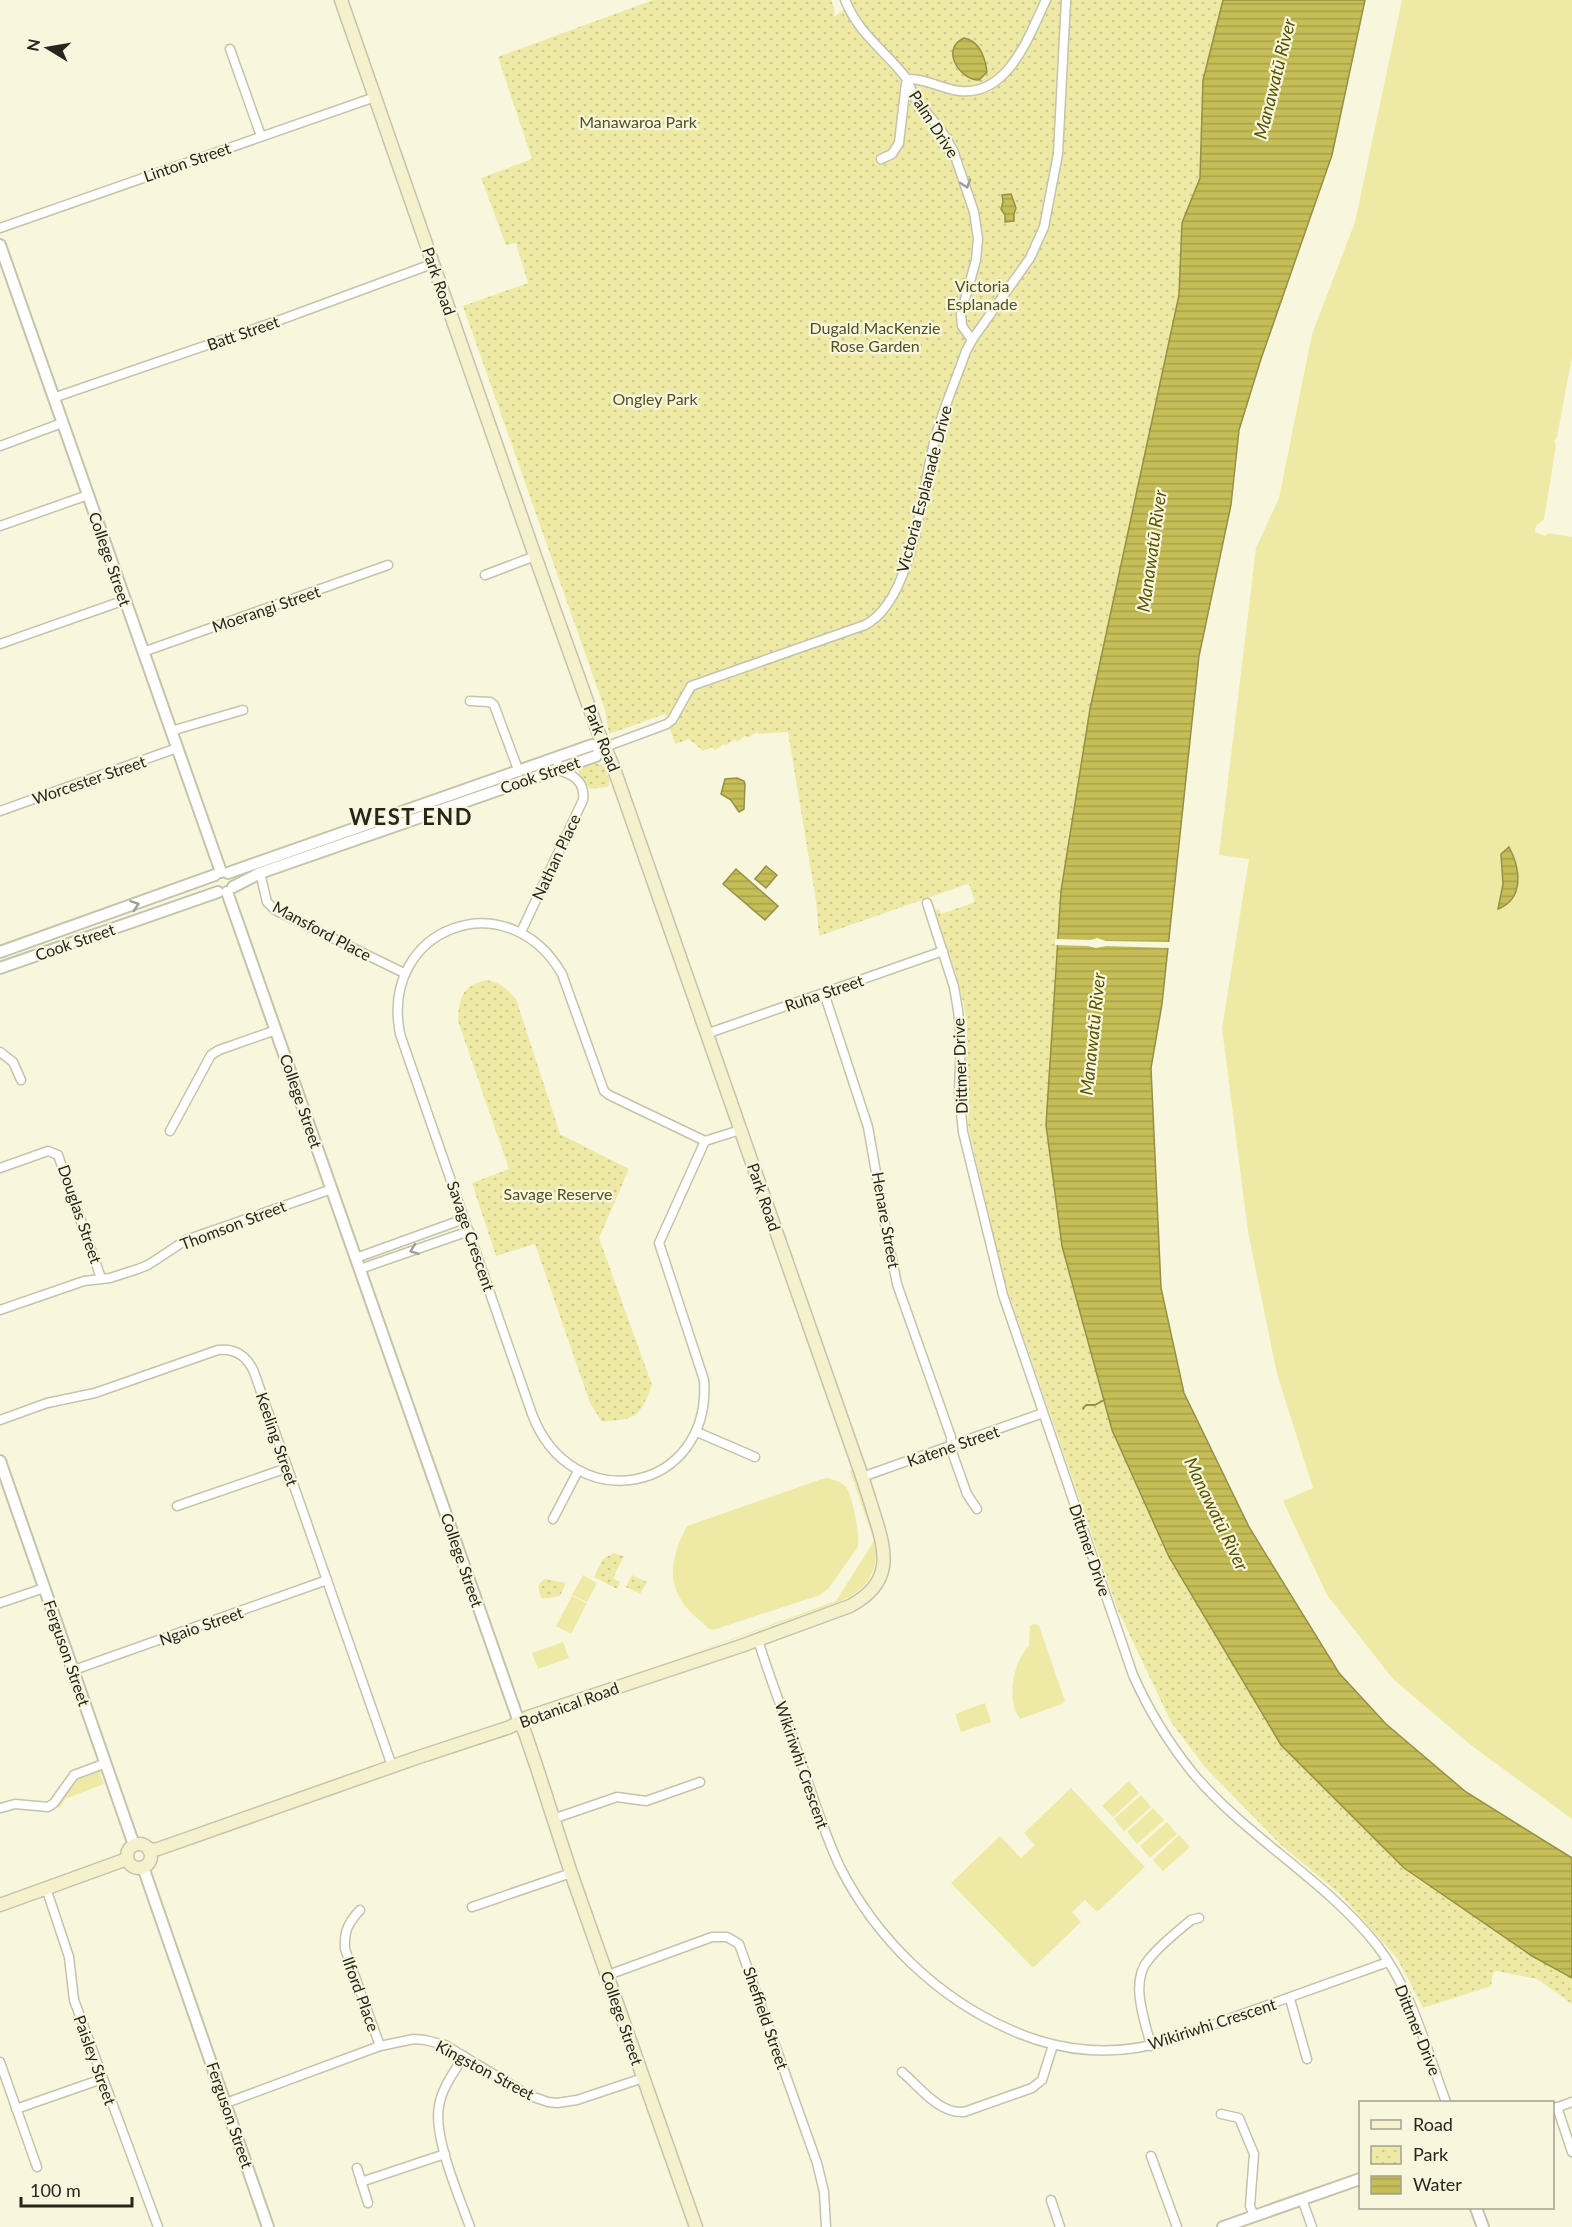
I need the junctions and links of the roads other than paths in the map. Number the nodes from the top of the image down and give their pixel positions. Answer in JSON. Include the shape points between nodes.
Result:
{"nodes":[{"id":1,"x":341,"y":0,"type":"edge"},
{"id":2,"x":845,"y":0,"type":"edge"},
{"id":3,"x":1046,"y":0,"type":"edge"},
{"id":4,"x":1066,"y":0,"type":"edge"},
{"id":5,"x":230,"y":49,"type":"dead end"},
{"id":6,"x":907,"y":79,"type":"junction"},
{"id":7,"x":375,"y":97,"type":"junction"},
{"id":8,"x":261,"y":136,"type":"junction"},
{"id":9,"x":881,"y":159,"type":"dead end"},
{"id":10,"x":0,"y":228,"type":"edge"},
{"id":11,"x":0,"y":245,"type":"edge"},
{"id":12,"x":432,"y":264,"type":"junction"},
{"id":13,"x":972,"y":340,"type":"junction"},
{"id":14,"x":53,"y":398,"type":"junction"},
{"id":15,"x":62,"y":423,"type":"junction"},
{"id":16,"x":0,"y":446,"type":"edge"},
{"id":17,"x":88,"y":495,"type":"junction"},
{"id":18,"x":0,"y":526,"type":"edge"},
{"id":19,"x":535,"y":556,"type":"junction"},
{"id":20,"x":388,"y":566,"type":"dead end"},
{"id":21,"x":485,"y":575,"type":"dead end"},
{"id":22,"x":125,"y":600,"type":"junction"},
{"id":23,"x":0,"y":644,"type":"edge"},
{"id":24,"x":143,"y":652,"type":"junction"},
{"id":25,"x":470,"y":701,"type":"dead end"},
{"id":26,"x":243,"y":710,"type":"dead end"},
{"id":27,"x":171,"y":731,"type":"junction"},
{"id":28,"x":605,"y":747,"type":"junction"},
{"id":29,"x":177,"y":748,"type":"junction"},
{"id":30,"x":557,"y":763,"type":"junction"},
{"id":31,"x":519,"y":772,"type":"junction"},
{"id":32,"x":0,"y":811,"type":"edge"},
{"id":33,"x":414,"y":814,"type":"junction"},
{"id":34,"x":266,"y":868,"type":"junction"},
{"id":35,"x":222,"y":874,"type":"junction"},
{"id":36,"x":226,"y":890,"type":"junction"},
{"id":37,"x":927,"y":903,"type":"dead end"},
{"id":38,"x":521,"y":932,"type":"junction"},
{"id":39,"x":943,"y":951,"type":"junction"},
{"id":40,"x":0,"y":952,"type":"edge"},
{"id":41,"x":0,"y":968,"type":"edge"},
{"id":42,"x":404,"y":973,"type":"junction"},
{"id":43,"x":824,"y":993,"type":"junction"},
{"id":44,"x":276,"y":1030,"type":"junction"},
{"id":45,"x":706,"y":1034,"type":"junction"},
{"id":46,"x":0,"y":1052,"type":"edge"},
{"id":47,"x":21,"y":1080,"type":"dead end"},
{"id":48,"x":740,"y":1130,"type":"junction"},
{"id":49,"x":170,"y":1131,"type":"dead end"},
{"id":50,"x":705,"y":1141,"type":"junction"},
{"id":51,"x":0,"y":1168,"type":"edge"},
{"id":52,"x":332,"y":1189,"type":"junction"},
{"id":53,"x":464,"y":1219,"type":"junction"},
{"id":54,"x":469,"y":1231,"type":"junction"},
{"id":55,"x":356,"y":1258,"type":"junction"},
{"id":56,"x":360,"y":1269,"type":"junction"},
{"id":57,"x":101,"y":1278,"type":"junction"},
{"id":58,"x":0,"y":1310,"type":"edge"},
{"id":59,"x":1043,"y":1413,"type":"junction"},
{"id":60,"x":0,"y":1420,"type":"edge"},
{"id":61,"x":697,"y":1432,"type":"junction"},
{"id":62,"x":952,"y":1446,"type":"junction"},
{"id":63,"x":755,"y":1457,"type":"dead end"},
{"id":64,"x":0,"y":1461,"type":"edge"},
{"id":65,"x":287,"y":1468,"type":"junction"},
{"id":66,"x":578,"y":1470,"type":"junction"},
{"id":67,"x":862,"y":1477,"type":"junction"},
{"id":68,"x":177,"y":1506,"type":"dead end"},
{"id":69,"x":977,"y":1509,"type":"dead end"},
{"id":70,"x":553,"y":1519,"type":"dead end"},
{"id":71,"x":327,"y":1580,"type":"junction"},
{"id":72,"x":44,"y":1588,"type":"junction"},
{"id":73,"x":0,"y":1603,"type":"edge"},
{"id":74,"x":758,"y":1640,"type":"junction"},
{"id":75,"x":74,"y":1670,"type":"junction"},
{"id":76,"x":519,"y":1722,"type":"junction"},
{"id":77,"x":106,"y":1763,"type":"junction"},
{"id":78,"x":392,"y":1766,"type":"junction"},
{"id":79,"x":700,"y":1782,"type":"dead end"},
{"id":80,"x":1,"y":1808,"type":"edge"},
{"id":81,"x":553,"y":1819,"type":"junction"},
{"id":82,"x":135,"y":1845,"type":"junction"},
{"id":83,"x":149,"y":1850,"type":"junction"},
{"id":84,"x":127,"y":1859,"type":"junction"},
{"id":85,"x":142,"y":1867,"type":"junction"},
{"id":86,"x":571,"y":1872,"type":"junction"},
{"id":87,"x":46,"y":1888,"type":"junction"},
{"id":88,"x":0,"y":1905,"type":"edge"},
{"id":89,"x":472,"y":1907,"type":"dead end"},
{"id":90,"x":360,"y":1910,"type":"dead end"},
{"id":91,"x":1199,"y":1918,"type":"dead end"},
{"id":92,"x":1388,"y":1962,"type":"junction"},
{"id":93,"x":608,"y":1975,"type":"junction"},
{"id":94,"x":1290,"y":1999,"type":"junction"},
{"id":95,"x":1053,"y":2045,"type":"junction"},
{"id":96,"x":380,"y":2046,"type":"junction"},
{"id":97,"x":1152,"y":2046,"type":"junction"},
{"id":98,"x":464,"y":2056,"type":"junction"},
{"id":99,"x":1307,"y":2059,"type":"dead end"},
{"id":100,"x":0,"y":2062,"type":"edge"},
{"id":101,"x":903,"y":2072,"type":"dead end"},
{"id":102,"x":643,"y":2078,"type":"junction"},
{"id":103,"x":102,"y":2079,"type":"junction"},
{"id":104,"x":1445,"y":2101,"type":"edge"},
{"id":105,"x":1572,"y":2102,"type":"edge"},
{"id":106,"x":226,"y":2103,"type":"junction"},
{"id":107,"x":1555,"y":2108,"type":"edge"},
{"id":108,"x":16,"y":2109,"type":"junction"},
{"id":109,"x":1221,"y":2114,"type":"dead end"},
{"id":110,"x":1572,"y":2152,"type":"edge"},
{"id":111,"x":445,"y":2154,"type":"junction"},
{"id":112,"x":1151,"y":2156,"type":"dead end"},
{"id":113,"x":37,"y":2167,"type":"dead end"},
{"id":114,"x":357,"y":2168,"type":"dead end"},
{"id":115,"x":1359,"y":2179,"type":"edge"},
{"id":116,"x":361,"y":2182,"type":"junction"},
{"id":117,"x":1302,"y":2199,"type":"junction"},
{"id":118,"x":1051,"y":2200,"type":"dead end"},
{"id":119,"x":368,"y":2203,"type":"dead end"},
{"id":120,"x":1476,"y":2209,"type":"edge"},
{"id":121,"x":1254,"y":2216,"type":"junction"},
{"id":122,"x":158,"y":2227,"type":"edge"},
{"id":123,"x":268,"y":2227,"type":"edge"},
{"id":124,"x":470,"y":2227,"type":"edge"},
{"id":125,"x":696,"y":2227,"type":"edge"},
{"id":126,"x":826,"y":2227,"type":"edge"},
{"id":127,"x":1060,"y":2227,"type":"edge"},
{"id":128,"x":1177,"y":2227,"type":"edge"},
{"id":129,"x":1223,"y":2227,"type":"edge"},
{"id":130,"x":1312,"y":2227,"type":"edge"},
{"id":131,"x":1483,"y":2227,"type":"edge"}],
"edges":[{"from":1,"to":7,"type":"main road","name":"Park Road"},
{"from":2,"to":6,"type":"street","name":"Palm Drive","via":[[868,39]]},
{"from":3,"to":6,"type":"street","via":[[1011,65],[982,90],[958,91]]},
{"from":4,"to":13,"type":"street","name":"Victoria Esplanade Drive","via":[[1058,154],[1044,227],[1030,258]]},
{"from":5,"to":8,"type":"street"},
{"from":6,"to":9,"type":"street","via":[[899,143],[892,154]]},
{"from":6,"to":13,"type":"street","name":"Palm Drive","one_way":true,"via":[[914,97],[953,150],[974,212],[976,260],[961,314],[962,326]]},
{"from":7,"to":8,"type":"street","name":"Linton Street"},
{"from":7,"to":12,"type":"main road","name":"Park Road"},
{"from":8,"to":10,"type":"street","name":"Linton Street"},
{"from":11,"to":14,"type":"street","name":"College Street"},
{"from":12,"to":14,"type":"street","name":"Batt Street"},
{"from":12,"to":19,"type":"main road","name":"Park Road"},
{"from":13,"to":28,"type":"street","name":"Victoria Esplanade Drive","via":[[936,435],[906,565],[878,615],[865,625],[691,686],[667,724]]},
{"from":14,"to":15,"type":"street","name":"College Street"},
{"from":15,"to":16,"type":"street"},
{"from":15,"to":17,"type":"street","name":"College Street"},
{"from":17,"to":18,"type":"street"},
{"from":17,"to":22,"type":"street","name":"College Street"},
{"from":19,"to":21,"type":"street"},
{"from":19,"to":28,"type":"main road","name":"Park Road"},
{"from":20,"to":24,"type":"street","name":"Moerangi Street"},
{"from":22,"to":23,"type":"street"},
{"from":22,"to":24,"type":"street","name":"College Street"},
{"from":24,"to":27,"type":"street","name":"College Street"},
{"from":25,"to":31,"type":"street","via":[[494,705]]},
{"from":26,"to":27,"type":"street"},
{"from":27,"to":29,"type":"street","name":"College Street"},
{"from":28,"to":30,"type":"street","name":"Cook Street","via":[[596,756]]},
{"from":28,"to":45,"type":"main road","name":"Park Road"},
{"from":29,"to":32,"type":"street","name":"Worcester Street"},
{"from":29,"to":35,"type":"street","name":"College Street"},
{"from":30,"to":31,"type":"street","name":"Cook Street"},
{"from":30,"to":33,"type":"street","name":"Cook Street"},
{"from":30,"to":38,"type":"street","name":"Nathan Place","via":[[563,772],[579,781],[583,800]]},
{"from":31,"to":33,"type":"street","name":"Cook Street"},
{"from":33,"to":34,"type":"street","name":"Cook Street"},
{"from":34,"to":35,"type":"street","name":"Cook Street"},
{"from":34,"to":36,"type":"street","name":"Cook Street"},
{"from":34,"to":42,"type":"street","name":"Mansford Place","via":[[267,902],[275,910]]},
{"from":35,"to":36,"type":"street","via":[[234,881]]},
{"from":35,"to":36,"type":"street","via":[[213,884]]},
{"from":40,"to":35,"type":"street","name":"Cook Street","one_way":true},
{"from":36,"to":41,"type":"street","name":"Cook Street"},
{"from":36,"to":44,"type":"street","name":"College Street"},
{"from":37,"to":39,"type":"street","name":"Dittmer Drive"},
{"from":38,"to":42,"type":"street","name":"Savage Crescent","via":[[487,924],[449,930],[424,946]]},
{"from":38,"to":50,"type":"street","name":"Savage Crescent","via":[[541,945],[562,974],[604,1091]]},
{"from":39,"to":43,"type":"street","name":"Ruha Street"},
{"from":39,"to":59,"type":"street","name":"Dittmer Drive","via":[[958,1010],[963,1132],[1003,1295]]},
{"from":42,"to":53,"type":"street","name":"Savage Crescent","via":[[397,1003],[400,1034]]},
{"from":43,"to":45,"type":"street","name":"Ruha Street"},
{"from":43,"to":62,"type":"street","name":"Henare Street","via":[[868,1127],[897,1284]]},
{"from":44,"to":49,"type":"street","via":[[211,1055]]},
{"from":44,"to":52,"type":"street","name":"College Street"},
{"from":45,"to":48,"type":"main road","name":"Park Road"},
{"from":46,"to":47,"type":"street","via":[[13,1062]]},
{"from":48,"to":50,"type":"street"},
{"from":48,"to":67,"type":"main road","name":"Park Road"},
{"from":50,"to":61,"type":"street","name":"Savage Crescent","via":[[658,1243],[704,1380]]},
{"from":51,"to":57,"type":"street","name":"Douglas Street","via":[[48,1151],[60,1158]]},
{"from":52,"to":55,"type":"street","name":"College Street"},
{"from":52,"to":57,"type":"street","name":"Thomson Street","via":[[186,1240],[148,1265]]},
{"from":53,"to":54,"type":"street","name":"Savage Crescent"},
{"from":53,"to":55,"type":"street"},
{"from":54,"to":56,"type":"street","one_way":true},
{"from":54,"to":66,"type":"street","name":"Savage Crescent","via":[[537,1426],[554,1453]]},
{"from":55,"to":56,"type":"street","name":"College Street"},
{"from":56,"to":76,"type":"street","name":"College Street"},
{"from":57,"to":58,"type":"street","name":"Thomson Street"},
{"from":59,"to":62,"type":"street","name":"Katene Street"},
{"from":59,"to":92,"type":"street","name":"Dittmer Drive","via":[[1125,1653],[1162,1730],[1193,1773],[1236,1816],[1330,1896]]},
{"from":60,"to":65,"type":"street","name":"Keeling Street","via":[[47,1403],[95,1393],[218,1350],[232,1350],[251,1364]]},
{"from":61,"to":63,"type":"street"},
{"from":61,"to":66,"type":"street","name":"Savage Crescent","via":[[675,1459],[639,1479],[610,1480]]},
{"from":62,"to":67,"type":"street","name":"Katene Street"},
{"from":62,"to":69,"type":"street","name":"Henare Street","via":[[967,1494]]},
{"from":64,"to":72,"type":"street","name":"Ferguson Street"},
{"from":65,"to":68,"type":"street"},
{"from":65,"to":71,"type":"street","name":"Keeling Street"},
{"from":66,"to":70,"type":"street"},
{"from":67,"to":74,"type":"main road","name":"Botanical Road","via":[[884,1547],[883,1568],[873,1587],[850,1606]]},
{"from":71,"to":75,"type":"street","name":"Ngaio Street"},
{"from":71,"to":78,"type":"street","name":"Keeling Street"},
{"from":72,"to":73,"type":"street"},
{"from":72,"to":75,"type":"street","name":"Ferguson Street"},
{"from":74,"to":76,"type":"main road","name":"Botanical Road"},
{"from":74,"to":95,"type":"street","name":"Wikiriwhi Crescent","via":[[830,1845],[868,1914],[903,1955],[953,1998],[1005,2028]]},
{"from":75,"to":77,"type":"street","name":"Ferguson Street"},
{"from":76,"to":78,"type":"main road","name":"Botanical Road"},
{"from":76,"to":81,"type":"main road","name":"College Street"},
{"from":77,"to":80,"type":"street","via":[[74,1775],[48,1807],[15,1804]]},
{"from":77,"to":82,"type":"street","name":"Ferguson Street"},
{"from":78,"to":83,"type":"main road","name":"Botanical Road"},
{"from":79,"to":81,"type":"street","via":[[646,1801],[617,1797]]},
{"from":81,"to":86,"type":"main road","name":"College Street"},
{"from":82,"to":83,"type":"main road","via":[[144,1845]]},
{"from":82,"to":84,"type":"main road","via":[[127,1852]]},
{"from":83,"to":85,"type":"main road","via":[[150,1860]]},
{"from":84,"to":85,"type":"main road","via":[[133,1867]]},
{"from":84,"to":87,"type":"main road"},
{"from":85,"to":106,"type":"street","name":"Ferguson Street"},
{"from":86,"to":89,"type":"street"},
{"from":86,"to":93,"type":"main road","name":"College Street"},
{"from":87,"to":88,"type":"main road"},
{"from":87,"to":103,"type":"street","name":"Paisley Street","via":[[67,1947],[74,2000]]},
{"from":90,"to":96,"type":"street","name":"Ilford Place","via":[[347,1924],[345,1949]]},
{"from":91,"to":97,"type":"street","via":[[1191,1920],[1147,1960],[1142,1971],[1140,1993]]},
{"from":92,"to":94,"type":"street","name":"Wikiriwhi Crescent"},
{"from":92,"to":104,"type":"street","name":"Dittmer Drive","via":[[1408,1998]]},
{"from":93,"to":102,"type":"main road","name":"College Street"},
{"from":93,"to":126,"type":"street","name":"Sheffield Street","via":[[712,1937],[727,1937],[739,1944],[817,2163]]},
{"from":94,"to":97,"type":"street","name":"Wikiriwhi Crescent"},
{"from":94,"to":99,"type":"street"},
{"from":95,"to":97,"type":"street","name":"Wikiriwhi Crescent","via":[[1098,2051]]},
{"from":95,"to":101,"type":"street","via":[[1042,2080],[1032,2088],[964,2112],[942,2107]]},
{"from":96,"to":98,"type":"street","name":"Kingston Street","via":[[425,2040]]},
{"from":96,"to":106,"type":"street","name":"Kingston Street"},
{"from":98,"to":102,"type":"street","name":"Kingston Street","via":[[528,2095],[548,2102],[586,2098]]},
{"from":98,"to":111,"type":"street","via":[[439,2106]]},
{"from":100,"to":108,"type":"street"},
{"from":102,"to":125,"type":"main road","name":"College Street"},
{"from":103,"to":108,"type":"street"},
{"from":103,"to":122,"type":"street","name":"Paisley Street"},
{"from":105,"to":107,"type":"street"},
{"from":106,"to":123,"type":"street","name":"Ferguson Street"},
{"from":107,"to":110,"type":"street"},
{"from":108,"to":113,"type":"street"},
{"from":109,"to":121,"type":"street","via":[[1239,2118],[1254,2154],[1250,2206]]},
{"from":111,"to":116,"type":"street"},
{"from":111,"to":124,"type":"street"},
{"from":112,"to":128,"type":"street"},
{"from":114,"to":116,"type":"street"},
{"from":115,"to":117,"type":"street"},
{"from":116,"to":119,"type":"street"},
{"from":117,"to":121,"type":"street"},
{"from":117,"to":130,"type":"street"},
{"from":118,"to":127,"type":"street"},
{"from":120,"to":131,"type":"street"},
{"from":121,"to":129,"type":"street"}]}
